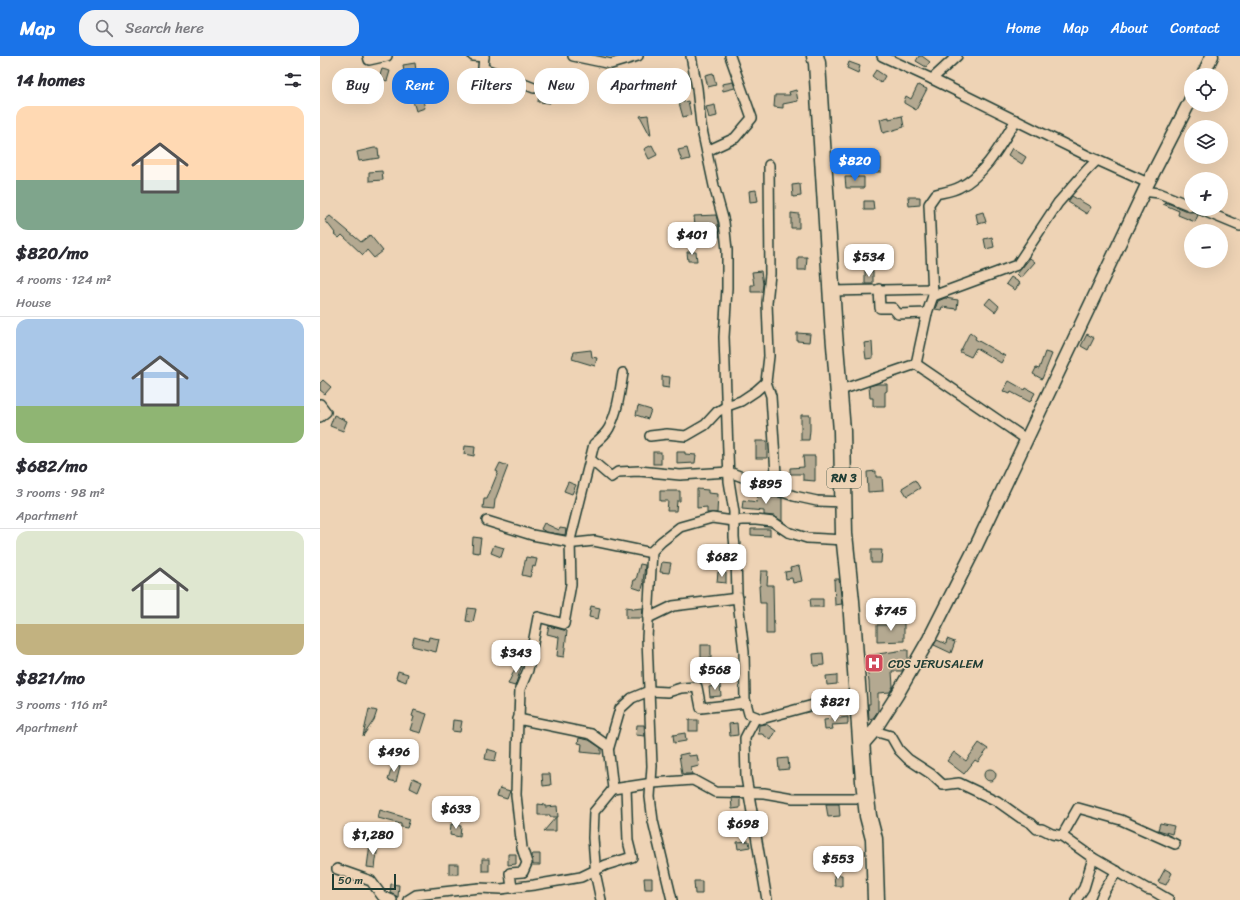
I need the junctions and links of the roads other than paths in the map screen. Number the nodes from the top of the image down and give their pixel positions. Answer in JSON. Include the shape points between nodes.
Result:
{"nodes":[{"id":1,"x":368,"y":56,"type":"edge"},
{"id":2,"x":386,"y":56,"type":"edge"},
{"id":3,"x":473,"y":56,"type":"edge"},
{"id":4,"x":573,"y":56,"type":"edge"},
{"id":5,"x":638,"y":56,"type":"edge"},
{"id":6,"x":691,"y":56,"type":"edge"},
{"id":7,"x":730,"y":56,"type":"edge"},
{"id":8,"x":815,"y":56,"type":"edge"},
{"id":9,"x":882,"y":56,"type":"edge"},
{"id":10,"x":957,"y":56,"type":"edge"},
{"id":11,"x":1212,"y":56,"type":"edge"},
{"id":12,"x":484,"y":57,"type":"edge"},
{"id":13,"x":1206,"y":68,"type":"edge"},
{"id":14,"x":932,"y":79,"type":"junction"},
{"id":15,"x":534,"y":88,"type":"dead end"},
{"id":16,"x":1184,"y":112,"type":"edge"},
{"id":17,"x":1016,"y":120,"type":"junction"},
{"id":18,"x":707,"y":151,"type":"junction"},
{"id":19,"x":1097,"y":160,"type":"junction"},
{"id":20,"x":769,"y":165,"type":"dead end"},
{"id":21,"x":1146,"y":187,"type":"junction"},
{"id":22,"x":1184,"y":203,"type":"edge"},
{"id":23,"x":1216,"y":216,"type":"edge"},
{"id":24,"x":1240,"y":226,"type":"edge"},
{"id":25,"x":879,"y":289,"type":"junction"},
{"id":26,"x":832,"y":291,"type":"junction"},
{"id":27,"x":933,"y":293,"type":"junction"},
{"id":28,"x":927,"y":313,"type":"junction"},
{"id":29,"x":916,"y":364,"type":"junction"},
{"id":30,"x":623,"y":373,"type":"dead end"},
{"id":31,"x":766,"y":382,"type":"junction"},
{"id":32,"x":838,"y":391,"type":"junction"},
{"id":33,"x":320,"y":404,"type":"edge"},
{"id":34,"x":727,"y":406,"type":"junction"},
{"id":35,"x":320,"y":417,"type":"edge"},
{"id":36,"x":650,"y":436,"type":"dead end"},
{"id":37,"x":1026,"y":439,"type":"junction"},
{"id":38,"x":590,"y":460,"type":"junction"},
{"id":39,"x":729,"y":472,"type":"junction"},
{"id":40,"x":777,"y":490,"type":"junction"},
{"id":41,"x":844,"y":502,"type":"junction"},
{"id":42,"x":487,"y":521,"type":"dead end"},
{"id":43,"x":733,"y":521,"type":"junction"},
{"id":44,"x":845,"y":540,"type":"junction"},
{"id":45,"x":570,"y":542,"type":"junction"},
{"id":46,"x":652,"y":553,"type":"junction"},
{"id":47,"x":738,"y":598,"type":"junction"},
{"id":48,"x":648,"y":618,"type":"junction"},
{"id":49,"x":649,"y":691,"type":"junction"},
{"id":50,"x":858,"y":693,"type":"junction"},
{"id":51,"x":746,"y":703,"type":"junction"},
{"id":52,"x":756,"y":717,"type":"junction"},
{"id":53,"x":519,"y":719,"type":"junction"},
{"id":54,"x":874,"y":731,"type":"junction"},
{"id":55,"x":861,"y":746,"type":"junction"},
{"id":56,"x":608,"y":747,"type":"junction"},
{"id":57,"x":651,"y":784,"type":"junction"},
{"id":58,"x":626,"y":787,"type":"junction"},
{"id":59,"x":613,"y":789,"type":"junction"},
{"id":60,"x":748,"y":792,"type":"junction"},
{"id":61,"x":866,"y":798,"type":"junction"},
{"id":62,"x":1062,"y":836,"type":"junction"},
{"id":63,"x":1174,"y":844,"type":"dead end"},
{"id":64,"x":1093,"y":858,"type":"junction"},
{"id":65,"x":337,"y":869,"type":"dead end"},
{"id":66,"x":596,"y":870,"type":"junction"},
{"id":67,"x":1117,"y":871,"type":"junction"},
{"id":68,"x":512,"y":888,"type":"junction"},
{"id":69,"x":392,"y":900,"type":"edge"},
{"id":70,"x":408,"y":900,"type":"edge"},
{"id":71,"x":601,"y":900,"type":"edge"},
{"id":72,"x":672,"y":900,"type":"edge"},
{"id":73,"x":767,"y":900,"type":"edge"},
{"id":74,"x":876,"y":900,"type":"edge"},
{"id":75,"x":1076,"y":900,"type":"edge"},
{"id":76,"x":1100,"y":900,"type":"edge"},
{"id":77,"x":1169,"y":900,"type":"edge"}],
"edges":[{"from":1,"to":2,"type":"street","via":[[369,60]]},
{"from":3,"to":12,"type":"street"},
{"from":4,"to":5,"type":"street","via":[[610,64]]},
{"from":6,"to":18,"type":"street","via":[[700,125]]},
{"from":7,"to":18,"type":"street","via":[[752,118],[735,138]]},
{"from":8,"to":26,"type":"highway","number":"RN 3"},
{"from":9,"to":14,"type":"street"},
{"from":10,"to":14,"type":"street"},
{"from":11,"to":13,"type":"main road"},
{"from":12,"to":15,"type":"street","via":[[483,68]]},
{"from":14,"to":17,"type":"street"},
{"from":16,"to":21,"type":"main road"},
{"from":17,"to":19,"type":"street"},
{"from":17,"to":27,"type":"street","via":[[974,179],[959,188],[936,194],[929,204]]},
{"from":18,"to":34,"type":"street","via":[[724,222],[727,250],[724,337]]},
{"from":19,"to":21,"type":"street"},
{"from":19,"to":27,"type":"street","via":[[1058,203],[1017,265]]},
{"from":20,"to":31,"type":"street","via":[[769,356]]},
{"from":21,"to":22,"type":"street"},
{"from":21,"to":37,"type":"main road"},
{"from":23,"to":24,"type":"street"},
{"from":25,"to":26,"type":"street"},
{"from":25,"to":27,"type":"street"},
{"from":25,"to":28,"type":"street","via":[[880,308],[892,308],[898,314]]},
{"from":26,"to":32,"type":"highway","number":"RN 3"},
{"from":27,"to":28,"type":"street"},
{"from":28,"to":29,"type":"street"},
{"from":29,"to":32,"type":"street"},
{"from":29,"to":37,"type":"street"},
{"from":30,"to":38,"type":"street","via":[[618,405],[609,428],[594,444]]},
{"from":31,"to":34,"type":"street","via":[[741,401]]},
{"from":31,"to":40,"type":"street","via":[[771,396]]},
{"from":32,"to":41,"type":"highway","number":"RN 3"},
{"from":33,"to":35,"type":"street","via":[[326,412]]},
{"from":34,"to":36,"type":"street","via":[[705,425],[686,436]]},
{"from":34,"to":39,"type":"street"},
{"from":37,"to":54,"type":"main road","via":[[929,638]]},
{"from":38,"to":39,"type":"street","via":[[611,477],[618,472],[639,471],[680,475]]},
{"from":38,"to":45,"type":"street"},
{"from":39,"to":40,"type":"street"},
{"from":39,"to":43,"type":"street"},
{"from":40,"to":41,"type":"street","via":[[817,501]]},
{"from":41,"to":44,"type":"highway","number":"RN 3"},
{"from":42,"to":45,"type":"street","via":[[532,535]]},
{"from":43,"to":44,"type":"street","via":[[773,522],[788,532],[807,538]]},
{"from":43,"to":46,"type":"street","via":[[712,518],[680,527]]},
{"from":43,"to":47,"type":"street"},
{"from":44,"to":50,"type":"highway","number":"RN 3"},
{"from":45,"to":46,"type":"street","via":[[594,541]]},
{"from":45,"to":53,"type":"street","via":[[571,584],[564,624],[538,617],[528,670],[520,689]]},
{"from":46,"to":48,"type":"street"},
{"from":47,"to":48,"type":"street","via":[[673,606]]},
{"from":47,"to":51,"type":"street"},
{"from":48,"to":49,"type":"street"},
{"from":49,"to":51,"type":"street","via":[[668,692],[696,687],[701,708]]},
{"from":49,"to":56,"type":"street","via":[[632,698],[620,709]]},
{"from":49,"to":57,"type":"street"},
{"from":50,"to":52,"type":"street","via":[[761,719]]},
{"from":50,"to":55,"type":"highway","number":"RN 3"},
{"from":51,"to":52,"type":"street","via":[[749,714]]},
{"from":52,"to":60,"type":"street","via":[[745,738]]},
{"from":53,"to":56,"type":"street","via":[[591,734]]},
{"from":53,"to":68,"type":"street","via":[[516,794],[526,863],[522,872],[510,873]]},
{"from":54,"to":55,"type":"main road"},
{"from":54,"to":62,"type":"street","via":[[891,736],[908,759],[932,774],[943,785],[959,783],[997,801],[1031,823],[1037,830]]},
{"from":55,"to":61,"type":"highway","number":"RN 3"},
{"from":56,"to":59,"type":"street"},
{"from":57,"to":58,"type":"street"},
{"from":57,"to":60,"type":"street","via":[[693,780],[715,792]]},
{"from":57,"to":72,"type":"street","via":[[653,821]]},
{"from":58,"to":59,"type":"street"},
{"from":58,"to":66,"type":"street","via":[[628,841],[632,857]]},
{"from":59,"to":66,"type":"street","via":[[594,812]]},
{"from":60,"to":61,"type":"street","via":[[793,798]]},
{"from":60,"to":73,"type":"street"},
{"from":61,"to":74,"type":"highway","number":"RN 3","via":[[874,839]]},
{"from":62,"to":63,"type":"street","via":[[1078,808],[1121,820]]},
{"from":62,"to":64,"type":"street"},
{"from":64,"to":67,"type":"street"},
{"from":64,"to":75,"type":"street","via":[[1084,888]]},
{"from":65,"to":69,"type":"street","via":[[371,881],[382,896]]},
{"from":66,"to":68,"type":"street","via":[[581,877]]},
{"from":66,"to":71,"type":"street"},
{"from":67,"to":76,"type":"street"},
{"from":67,"to":77,"type":"street"},
{"from":68,"to":70,"type":"street","via":[[479,888],[416,895]]}]}
